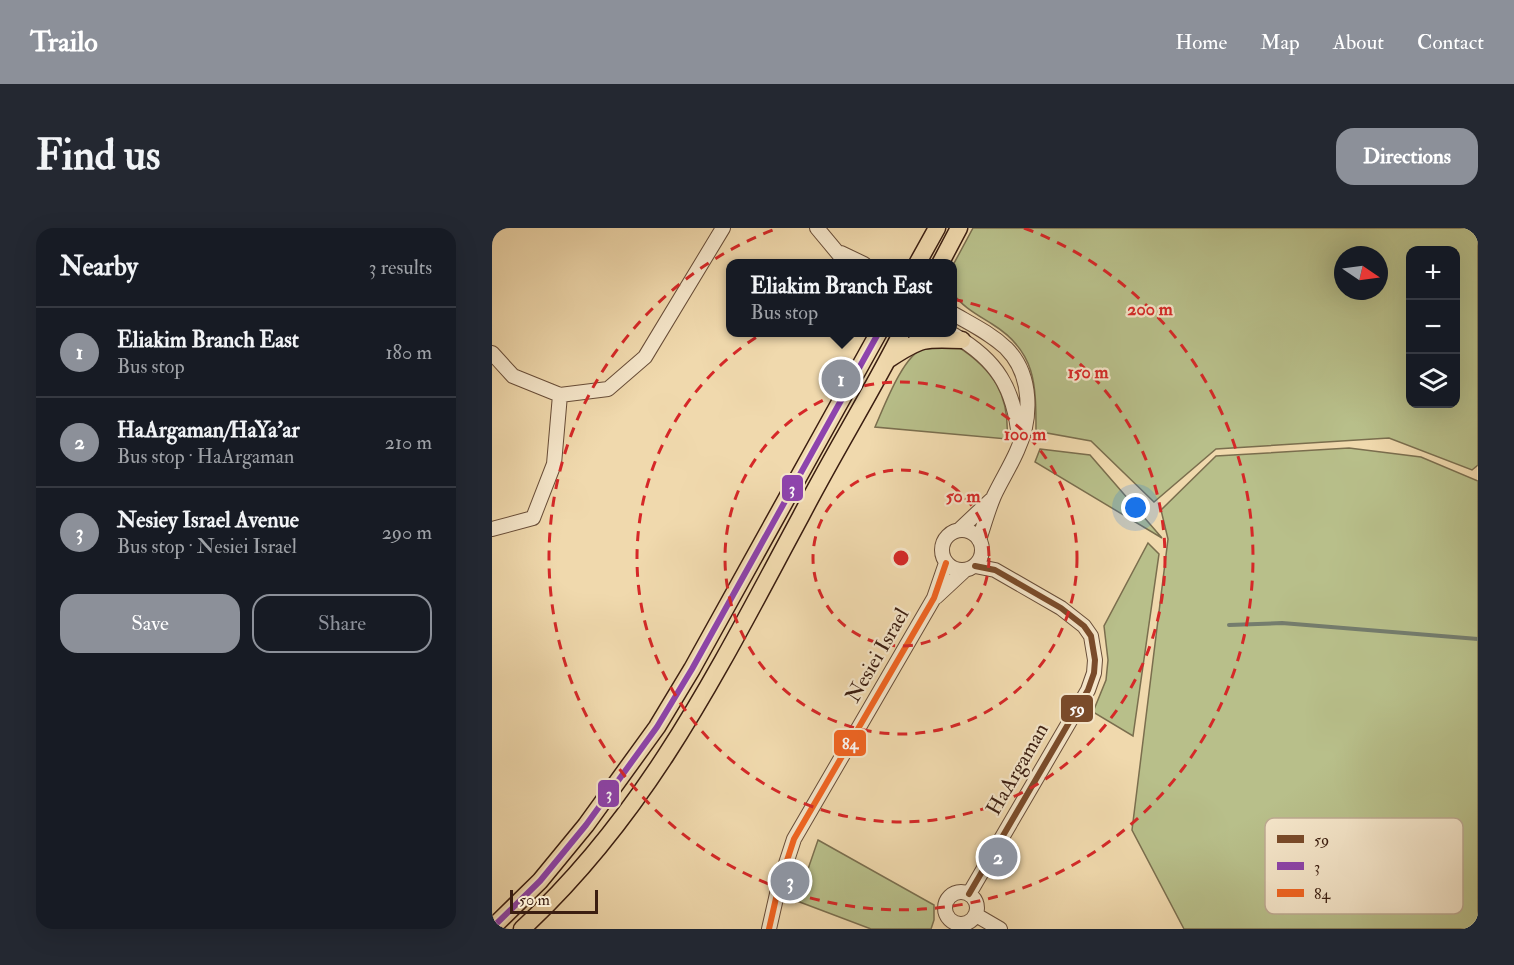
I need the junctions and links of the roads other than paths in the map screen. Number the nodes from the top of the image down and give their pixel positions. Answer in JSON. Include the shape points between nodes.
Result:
{"nodes":[{"id":1,"x":723,"y":228,"type":"edge"},
{"id":2,"x":817,"y":228,"type":"edge"},
{"id":3,"x":937,"y":228,"type":"edge"},
{"id":4,"x":959,"y":228,"type":"edge"},
{"id":5,"x":839,"y":252,"type":"junction"},
{"id":6,"x":921,"y":256,"type":"edge"},
{"id":7,"x":844,"y":259,"type":"edge"},
{"id":8,"x":854,"y":259,"type":"edge"},
{"id":9,"x":943,"y":259,"type":"edge"},
{"id":10,"x":957,"y":317,"type":"edge"},
{"id":11,"x":876,"y":337,"type":"edge"},
{"id":12,"x":900,"y":337,"type":"edge"},
{"id":13,"x":948,"y":337,"type":"edge"},
{"id":14,"x":957,"y":337,"type":"edge"},
{"id":15,"x":492,"y":353,"type":"edge"},
{"id":16,"x":888,"y":360,"type":"junction"},
{"id":17,"x":560,"y":395,"type":"junction"},
{"id":18,"x":1020,"y":443,"type":"junction"},
{"id":19,"x":993,"y":499,"type":"junction"},
{"id":20,"x":492,"y":529,"type":"edge"},
{"id":21,"x":959,"y":531,"type":"junction"},
{"id":22,"x":981,"y":545,"type":"junction"},
{"id":23,"x":946,"y":563,"type":"junction"},
{"id":24,"x":970,"y":568,"type":"junction"},
{"id":25,"x":995,"y":570,"type":"junction"},
{"id":26,"x":934,"y":598,"type":"junction"},
{"id":27,"x":969,"y":894,"type":"junction"},
{"id":28,"x":976,"y":915,"type":"junction"},
{"id":29,"x":953,"y":926,"type":"edge"},
{"id":30,"x":492,"y":928,"type":"edge"},
{"id":31,"x":522,"y":929,"type":"edge"},
{"id":32,"x":769,"y":929,"type":"edge"},
{"id":33,"x":1000,"y":929,"type":"edge"}],
"edges":[{"from":1,"to":17,"type":"street","via":[[645,357],[608,389]]},
{"from":2,"to":5,"type":"street"},
{"from":3,"to":6,"type":"main road"},
{"from":4,"to":9,"type":"main road"},
{"from":5,"to":7,"type":"street"},
{"from":5,"to":8,"type":"street"},
{"from":10,"to":18,"type":"street","via":[[988,333],[1016,361],[1027,388],[1028,404]]},
{"from":11,"to":30,"type":"main road","via":[[657,727],[586,825],[540,881]]},
{"from":12,"to":16,"type":"main road"},
{"from":13,"to":16,"type":"main road","via":[[923,340]]},
{"from":14,"to":18,"type":"street","via":[[990,361],[1001,376],[1014,407]]},
{"from":15,"to":17,"type":"street","via":[[513,376]]},
{"from":16,"to":31,"type":"main road","via":[[728,654],[646,787],[604,844]]},
{"from":17,"to":20,"type":"street","via":[[554,464],[533,518]]},
{"from":18,"to":19,"type":"street"},
{"from":19,"to":21,"type":"street"},
{"from":19,"to":22,"type":"street"},
{"from":21,"to":22,"type":"street","via":[[970,532]]},
{"from":21,"to":23,"type":"street","via":[[943,543]]},
{"from":22,"to":24,"type":"street","via":[[979,561]]},
{"from":22,"to":25,"type":"street","name":"HaArgaman"},
{"from":23,"to":24,"type":"street","via":[[951,568]]},
{"from":23,"to":26,"type":"street","name":"Nesiei Israel"},
{"from":24,"to":25,"type":"street","name":"HaArgaman"},
{"from":24,"to":26,"type":"street","name":"Nesiei Israel"},
{"from":25,"to":27,"type":"street","name":"HaArgaman","via":[[1076,618],[1090,636],[1094,673],[1088,690]]},
{"from":26,"to":32,"type":"street","name":"Nesiei Israel","via":[[794,839]]},
{"from":27,"to":28,"type":"street","via":[[975,901]]},
{"from":27,"to":29,"type":"street","via":[[959,892],[947,901],[946,911]]},
{"from":28,"to":29,"type":"street","via":[[969,922]]},
{"from":28,"to":33,"type":"street"}]}
